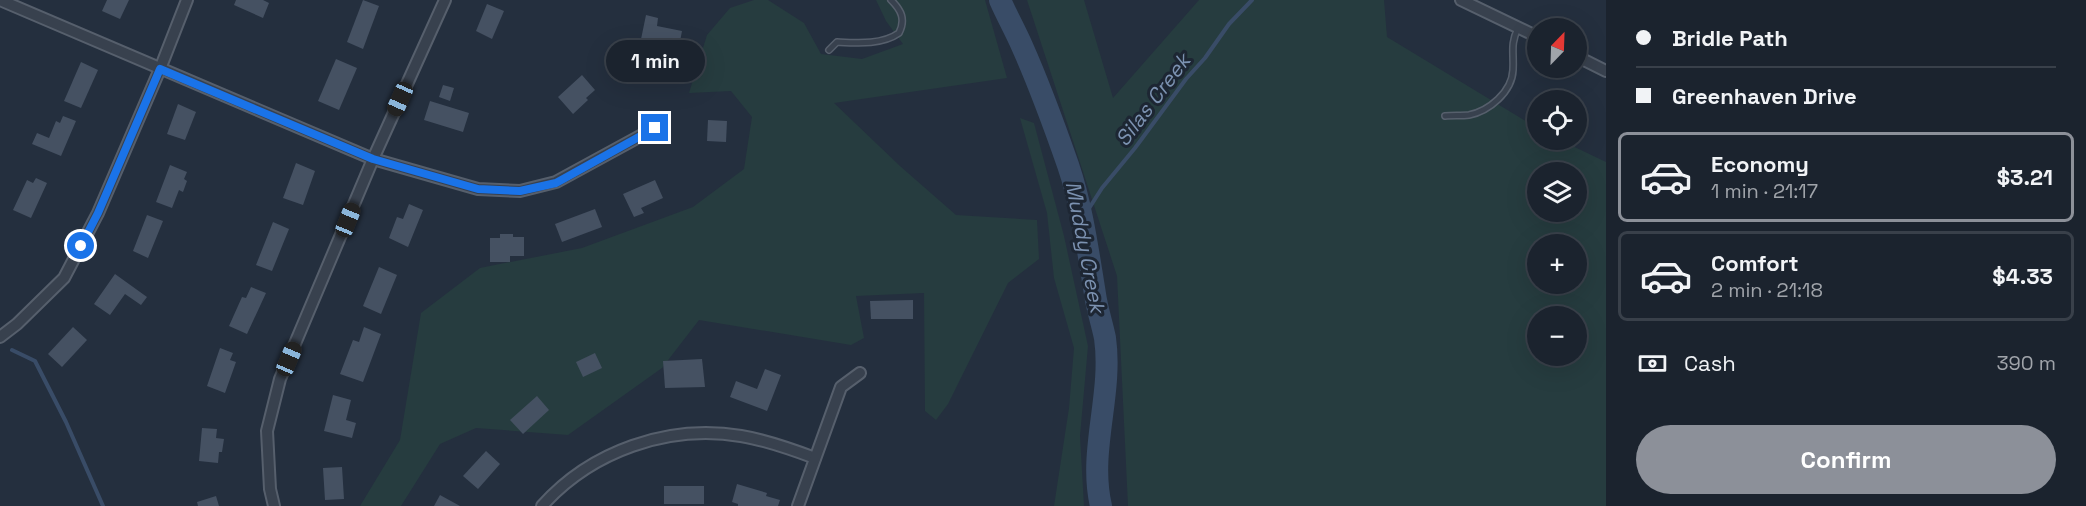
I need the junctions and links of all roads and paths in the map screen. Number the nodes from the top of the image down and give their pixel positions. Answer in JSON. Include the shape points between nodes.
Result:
{"nodes":[{"id":1,"x":0,"y":0,"type":"edge"},
{"id":2,"x":187,"y":0,"type":"edge"},
{"id":3,"x":445,"y":0,"type":"edge"},
{"id":4,"x":891,"y":0,"type":"edge"},
{"id":5,"x":1461,"y":0,"type":"edge"},
{"id":6,"x":1518,"y":28,"type":"junction"},
{"id":7,"x":1527,"y":32,"type":"edge"},
{"id":8,"x":829,"y":50,"type":"dead end"},
{"id":9,"x":1587,"y":62,"type":"edge"},
{"id":10,"x":160,"y":69,"type":"junction"},
{"id":11,"x":1606,"y":71,"type":"edge"},
{"id":12,"x":1444,"y":116,"type":"dead end"},
{"id":13,"x":655,"y":128,"type":"dead end"},
{"id":14,"x":373,"y":159,"type":"junction"},
{"id":15,"x":0,"y":338,"type":"edge"},
{"id":16,"x":860,"y":373,"type":"dead end"},
{"id":17,"x":815,"y":458,"type":"junction"},
{"id":18,"x":274,"y":506,"type":"edge"},
{"id":19,"x":542,"y":506,"type":"edge"},
{"id":20,"x":798,"y":506,"type":"edge"}],
"edges":[{"from":1,"to":10,"type":"street"},
{"from":2,"to":10,"type":"street"},
{"from":3,"to":14,"type":"street"},
{"from":4,"to":8,"type":"lane","via":[[903,19],[899,33],[878,41],[837,42]]},
{"from":5,"to":6,"type":"street"},
{"from":6,"to":7,"type":"street"},
{"from":6,"to":12,"type":"lane","via":[[1512,43],[1512,80],[1503,95],[1469,115]]},
{"from":9,"to":11,"type":"street"},
{"from":10,"to":14,"type":"street"},
{"from":10,"to":15,"type":"street","via":[[98,213],[64,278]]},
{"from":13,"to":14,"type":"street","via":[[556,183],[520,191],[478,189]]},
{"from":14,"to":18,"type":"street","via":[[280,379],[267,431]]},
{"from":16,"to":17,"type":"street","via":[[841,387]]},
{"from":17,"to":19,"type":"street","via":[[740,436],[712,433],[661,438],[619,450],[593,463]]},
{"from":17,"to":20,"type":"street"}]}
